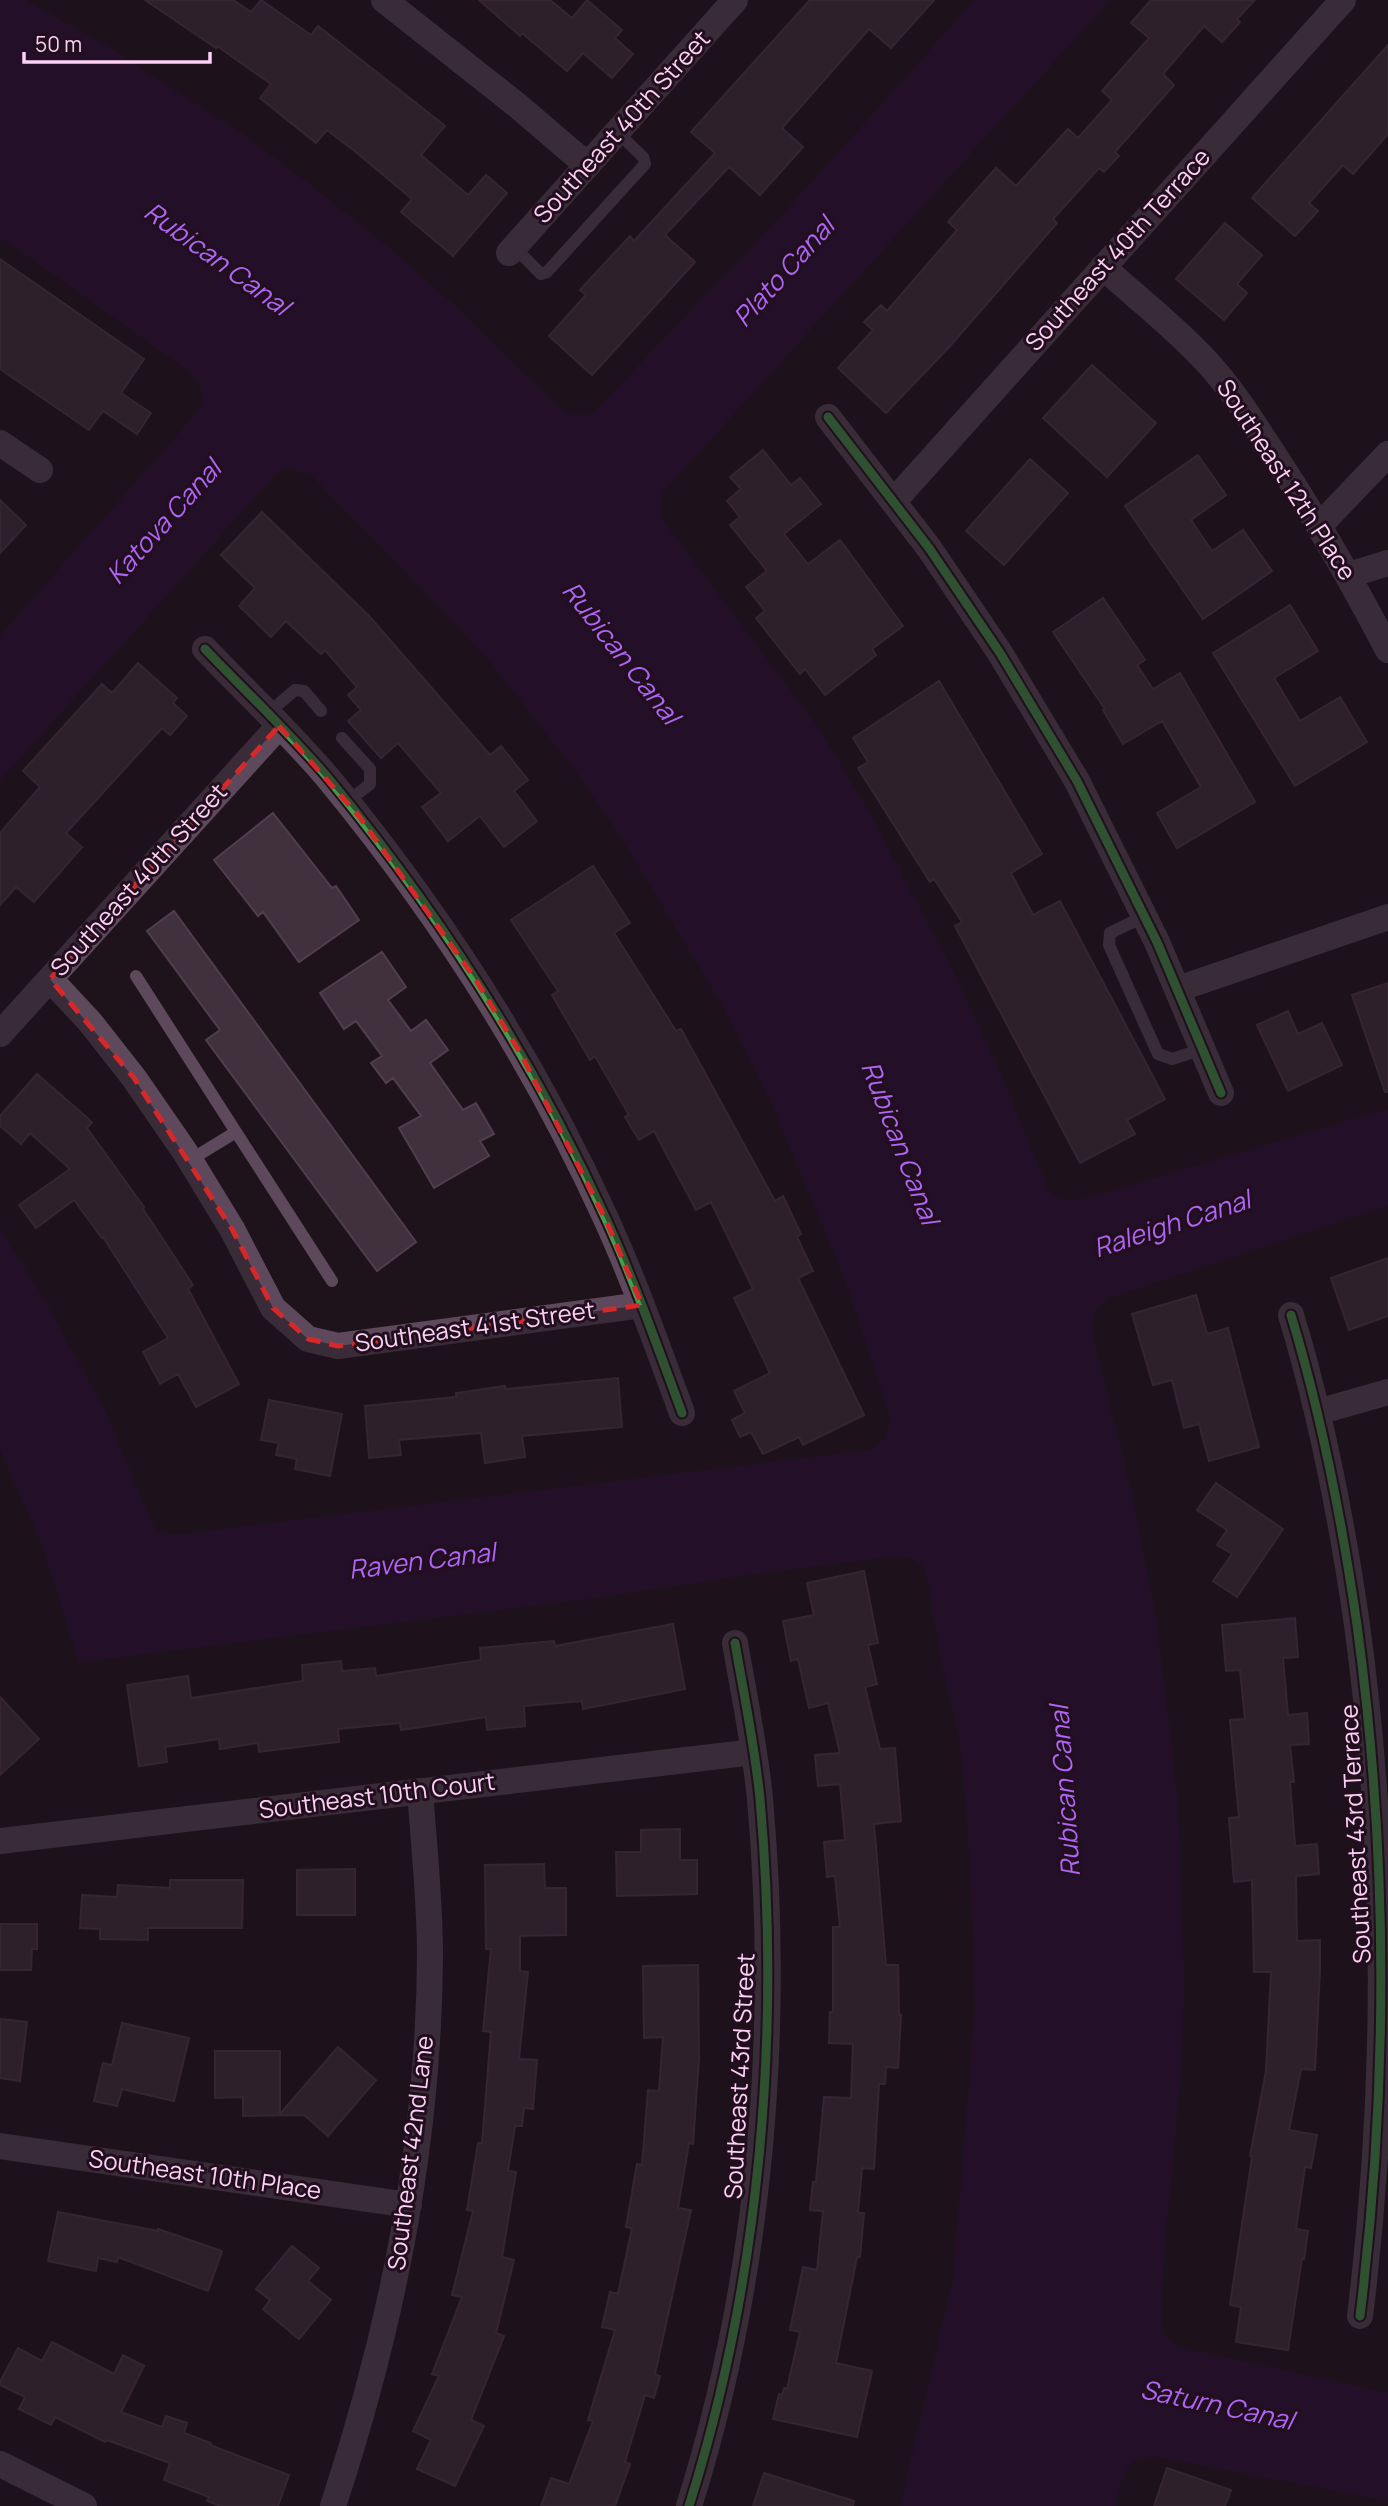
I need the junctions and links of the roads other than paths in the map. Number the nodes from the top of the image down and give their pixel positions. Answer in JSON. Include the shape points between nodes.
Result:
{"nodes":[{"id":1,"x":384,"y":0,"type":"edge"},
{"id":2,"x":735,"y":0,"type":"edge"},
{"id":3,"x":1343,"y":0,"type":"edge"},
{"id":4,"x":617,"y":132,"type":"junction"},
{"id":5,"x":587,"y":165,"type":"junction"},
{"id":6,"x":511,"y":250,"type":"joint"},
{"id":7,"x":1103,"y":267,"type":"junction"},
{"id":8,"x":828,"y":417,"type":"dead end"},
{"id":9,"x":0,"y":443,"type":"edge"},
{"id":10,"x":1388,"y":454,"type":"edge"},
{"id":11,"x":40,"y":470,"type":"dead end"},
{"id":12,"x":894,"y":501,"type":"junction"},
{"id":13,"x":1320,"y":526,"type":"junction"},
{"id":14,"x":1388,"y":563,"type":"edge"},
{"id":15,"x":1349,"y":575,"type":"junction"},
{"id":16,"x":205,"y":649,"type":"dead end"},
{"id":17,"x":1388,"y":650,"type":"edge"},
{"id":18,"x":321,"y":711,"type":"dead end"},
{"id":19,"x":273,"y":720,"type":"junction"},
{"id":20,"x":342,"y":738,"type":"dead end"},
{"id":21,"x":347,"y":802,"type":"junction"},
{"id":22,"x":1145,"y":916,"type":"junction"},
{"id":23,"x":1388,"y":917,"type":"edge"},
{"id":24,"x":136,"y":976,"type":"dead end"},
{"id":25,"x":50,"y":979,"type":"junction"},
{"id":26,"x":1178,"y":989,"type":"junction"},
{"id":27,"x":0,"y":1034,"type":"edge"},
{"id":28,"x":1203,"y":1049,"type":"junction"},
{"id":29,"x":1221,"y":1093,"type":"dead end"},
{"id":30,"x":236,"y":1132,"type":"junction"},
{"id":31,"x":190,"y":1160,"type":"junction"},
{"id":32,"x":332,"y":1281,"type":"dead end"},
{"id":33,"x":642,"y":1305,"type":"junction"},
{"id":34,"x":1291,"y":1315,"type":"dead end"},
{"id":35,"x":1388,"y":1392,"type":"edge"},
{"id":36,"x":1318,"y":1412,"type":"junction"},
{"id":37,"x":682,"y":1413,"type":"dead end"},
{"id":38,"x":735,"y":1643,"type":"dead end"},
{"id":39,"x":754,"y":1752,"type":"junction"},
{"id":40,"x":420,"y":1791,"type":"junction"},
{"id":41,"x":0,"y":1841,"type":"edge"},
{"id":42,"x":0,"y":2146,"type":"edge"},
{"id":43,"x":409,"y":2205,"type":"junction"},
{"id":44,"x":1380,"y":2215,"type":"edge"},
{"id":45,"x":1360,"y":2316,"type":"dead end"},
{"id":46,"x":0,"y":2464,"type":"edge"},
{"id":47,"x":83,"y":2506,"type":"edge"},
{"id":48,"x":333,"y":2506,"type":"edge"},
{"id":49,"x":689,"y":2506,"type":"edge"}],
"edges":[{"from":1,"to":5,"type":"street"},
{"from":2,"to":4,"type":"street","name":"Southeast 40th Street"},
{"from":3,"to":7,"type":"street","name":"Southeast 40th Terrace"},
{"from":4,"to":5,"type":"street","name":"Southeast 40th Street"},
{"from":4,"to":6,"type":"lane","via":[[645,164],[547,272],[541,274]]},
{"from":5,"to":6,"type":"street","name":"Southeast 40th Street"},
{"from":7,"to":12,"type":"street","name":"Southeast 40th Terrace"},
{"from":7,"to":13,"type":"street","name":"Southeast 12th Place","via":[[1224,381]]},
{"from":8,"to":12,"type":"street"},
{"from":9,"to":11,"type":"street"},
{"from":10,"to":13,"type":"street"},
{"from":12,"to":22,"type":"street","via":[[1000,653],[1077,780]]},
{"from":13,"to":15,"type":"street","name":"Southeast 12th Place"},
{"from":14,"to":15,"type":"street"},
{"from":15,"to":17,"type":"street","name":"Southeast 12th Place"},
{"from":16,"to":19,"type":"street"},
{"from":18,"to":19,"type":"lane","via":[[304,691],[295,690]]},
{"from":19,"to":21,"type":"street"},
{"from":19,"to":25,"type":"street","name":"Southeast 40th Street"},
{"from":20,"to":21,"type":"lane","via":[[370,769],[370,784]]},
{"from":21,"to":33,"type":"street","via":[[418,895],[522,1056],[589,1184]]},
{"from":22,"to":26,"type":"street"},
{"from":22,"to":28,"type":"lane","via":[[1111,933],[1109,945],[1158,1054],[1172,1059]]},
{"from":23,"to":26,"type":"street"},
{"from":24,"to":30,"type":"lane"},
{"from":25,"to":27,"type":"street","name":"Southeast 40th Street"},
{"from":25,"to":31,"type":"street","via":[[134,1077]]},
{"from":26,"to":28,"type":"street"},
{"from":28,"to":29,"type":"street"},
{"from":30,"to":31,"type":"lane"},
{"from":30,"to":32,"type":"lane"},
{"from":31,"to":33,"type":"street","name":"Southeast 41st Street","via":[[273,1308],[308,1339],[338,1346]]},
{"from":33,"to":37,"type":"street"},
{"from":34,"to":36,"type":"street","name":"Southeast 43rd Terrace"},
{"from":35,"to":36,"type":"street"},
{"from":36,"to":44,"type":"street","name":"Southeast 43rd Terrace","via":[[1351,1585],[1378,1812],[1383,1926]]},
{"from":38,"to":39,"type":"street","name":"Southeast 43rd Street"},
{"from":39,"to":40,"type":"street","name":"Southeast 10th Court"},
{"from":39,"to":49,"type":"street","name":"Southeast 43rd Street","via":[[766,1897],[761,2117],[736,2312]]},
{"from":40,"to":41,"type":"street","name":"Southeast 10th Court"},
{"from":40,"to":43,"type":"street","name":"Southeast 42nd Lane","via":[[429,1990],[422,2104]]},
{"from":42,"to":43,"type":"street","name":"Southeast 10th Place"},
{"from":43,"to":48,"type":"street","name":"Southeast 42nd Lane","via":[[375,2371]]},
{"from":44,"to":45,"type":"street","name":"Southeast 43rd Terrace"},
{"from":46,"to":47,"type":"street"}]}
